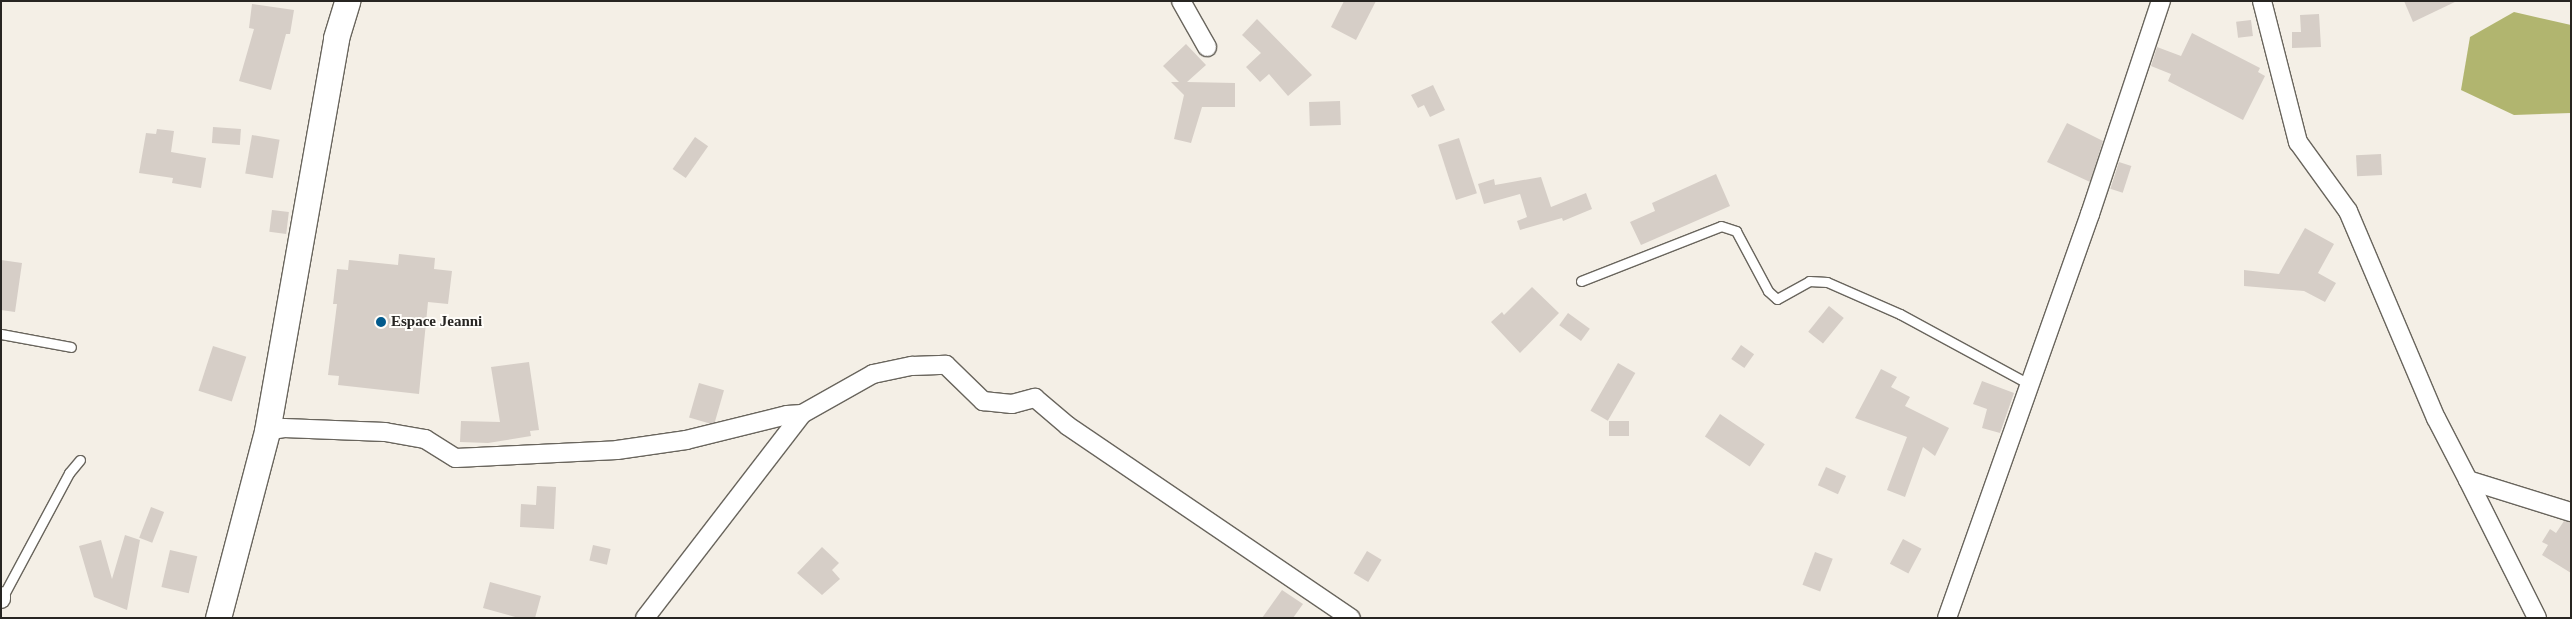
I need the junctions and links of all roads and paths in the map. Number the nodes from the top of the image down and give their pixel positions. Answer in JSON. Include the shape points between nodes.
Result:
{"nodes":[{"id":1,"x":347,"y":1,"type":"edge"},
{"id":2,"x":1181,"y":1,"type":"edge"},
{"id":3,"x":2161,"y":1,"type":"edge"},
{"id":4,"x":2262,"y":1,"type":"edge"},
{"id":5,"x":1207,"y":47,"type":"dead end"},
{"id":6,"x":1581,"y":281,"type":"dead end"},
{"id":7,"x":1,"y":334,"type":"edge"},
{"id":8,"x":71,"y":347,"type":"dead end"},
{"id":9,"x":2029,"y":384,"type":"junction"},
{"id":10,"x":802,"y":414,"type":"junction"},
{"id":11,"x":267,"y":431,"type":"junction"},
{"id":12,"x":80,"y":460,"type":"dead end"},
{"id":13,"x":2468,"y":480,"type":"junction"},
{"id":14,"x":2571,"y":512,"type":"edge"},
{"id":15,"x":1,"y":598,"type":"edge"},
{"id":16,"x":218,"y":618,"type":"edge"},
{"id":17,"x":645,"y":618,"type":"edge"},
{"id":18,"x":1351,"y":618,"type":"edge"},
{"id":19,"x":1947,"y":618,"type":"edge"},
{"id":20,"x":2537,"y":618,"type":"edge"}],
"edges":[{"from":1,"to":11,"type":"main road","via":[[336,38]]},
{"from":2,"to":5,"type":"street"},
{"from":3,"to":9,"type":"street"},
{"from":4,"to":13,"type":"street","via":[[2298,142],[2348,211],[2436,418]]},
{"from":6,"to":9,"type":"lane","via":[[1721,226],[1736,231],[1768,291],[1777,299],[1808,281],[1827,282],[1900,314]]},
{"from":7,"to":8,"type":"lane"},
{"from":9,"to":19,"type":"street"},
{"from":10,"to":11,"type":"street","via":[[686,440],[617,450],[456,458],[425,439],[385,432],[284,428]]},
{"from":10,"to":17,"type":"street"},
{"from":10,"to":18,"type":"street","via":[[873,374],[912,366],[946,365],[983,401],[1012,404],[1035,398],[1068,426]]},
{"from":11,"to":16,"type":"main road"},
{"from":12,"to":15,"type":"lane","via":[[69,473]]},
{"from":13,"to":14,"type":"street"},
{"from":13,"to":20,"type":"street"}]}
